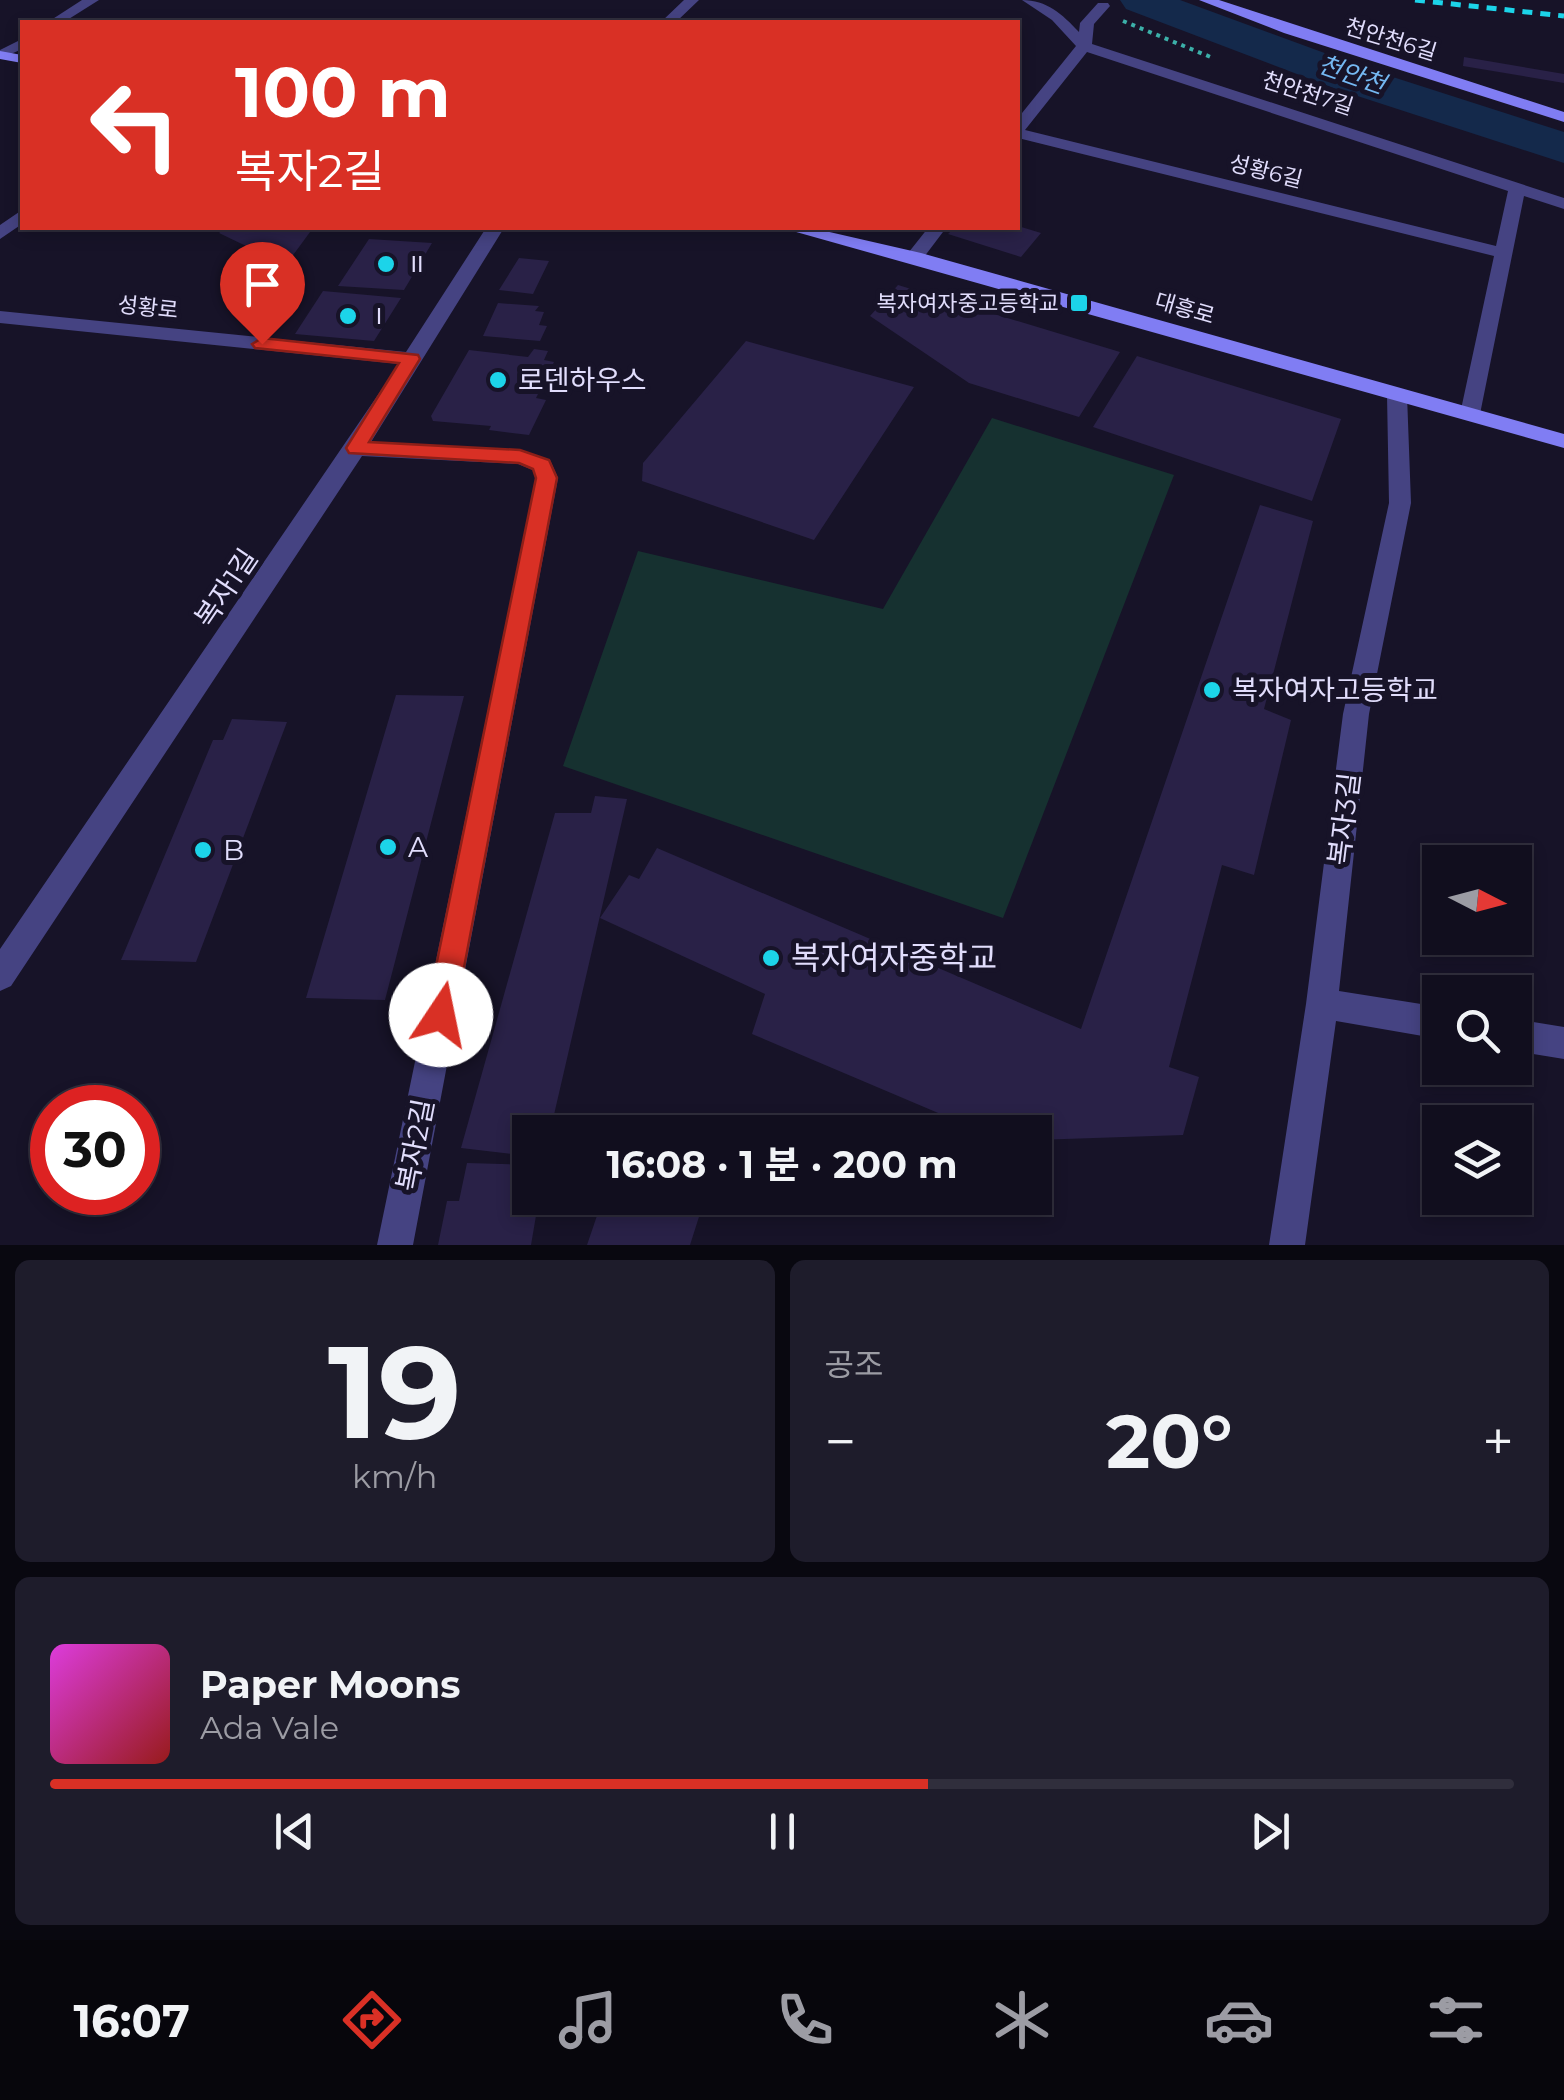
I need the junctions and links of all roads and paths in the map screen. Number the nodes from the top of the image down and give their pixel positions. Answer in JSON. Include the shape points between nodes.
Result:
{"nodes":[{"id":1,"x":92,"y":0,"type":"edge"},
{"id":2,"x":692,"y":0,"type":"edge"},
{"id":3,"x":1030,"y":0,"type":"edge"},
{"id":4,"x":1081,"y":0,"type":"edge"},
{"id":5,"x":1206,"y":0,"type":"edge"},
{"id":6,"x":1108,"y":3,"type":"edge"},
{"id":7,"x":59,"y":20,"type":"edge"},
{"id":8,"x":670,"y":20,"type":"edge"},
{"id":9,"x":1084,"y":46,"type":"junction"},
{"id":10,"x":1564,"y":117,"type":"edge"},
{"id":11,"x":1020,"y":127,"type":"edge"},
{"id":12,"x":1020,"y":131,"type":"edge"},
{"id":13,"x":1517,"y":187,"type":"junction"},
{"id":14,"x":1564,"y":204,"type":"edge"},
{"id":15,"x":20,"y":218,"type":"edge"},
{"id":16,"x":494,"y":230,"type":"edge"},
{"id":17,"x":800,"y":230,"type":"edge"},
{"id":18,"x":935,"y":230,"type":"edge"},
{"id":19,"x":0,"y":234,"type":"edge"},
{"id":20,"x":1503,"y":253,"type":"junction"},
{"id":21,"x":914,"y":256,"type":"junction"},
{"id":22,"x":0,"y":317,"type":"edge"},
{"id":23,"x":411,"y":359,"type":"junction"},
{"id":24,"x":1397,"y":395,"type":"junction"},
{"id":25,"x":1471,"y":414,"type":"junction"},
{"id":26,"x":1564,"y":441,"type":"edge"},
{"id":27,"x":356,"y":448,"type":"junction"},
{"id":28,"x":0,"y":976,"type":"edge"},
{"id":29,"x":1322,"y":1004,"type":"junction"},
{"id":30,"x":1422,"y":1020,"type":"edge"},
{"id":31,"x":1532,"y":1038,"type":"edge"},
{"id":32,"x":1564,"y":1043,"type":"edge"},
{"id":33,"x":396,"y":1245,"type":"edge"},
{"id":34,"x":1287,"y":1245,"type":"edge"}],
"edges":[{"from":1,"to":7,"type":"street"},
{"from":2,"to":8,"type":"street"},
{"from":3,"to":9,"type":"street","via":[[1057,16]]},
{"from":4,"to":6,"type":"street"},
{"from":5,"to":10,"type":"street","name":"천안천6길"},
{"from":6,"to":9,"type":"street","via":[[1087,23]]},
{"from":9,"to":11,"type":"street"},
{"from":9,"to":13,"type":"street","name":"천안천7길"},
{"from":12,"to":20,"type":"street","name":"성황6길"},
{"from":13,"to":14,"type":"street","name":"천안천7길"},
{"from":13,"to":20,"type":"street"},
{"from":15,"to":19,"type":"street"},
{"from":16,"to":23,"type":"street","name":"복자1길"},
{"from":17,"to":21,"type":"street","name":"대흥로"},
{"from":18,"to":21,"type":"street"},
{"from":20,"to":25,"type":"street"},
{"from":21,"to":24,"type":"street","name":"대흥로"},
{"from":22,"to":23,"type":"street","name":"성황로"},
{"from":23,"to":27,"type":"street","name":"복자1길"},
{"from":24,"to":25,"type":"street","name":"대흥로"},
{"from":24,"to":29,"type":"street","name":"복자3길","via":[[1400,504],[1356,714]]},
{"from":25,"to":26,"type":"street","name":"대흥로"},
{"from":27,"to":28,"type":"street","name":"복자1길"},
{"from":27,"to":33,"type":"street","name":"복자2길","via":[[520,457],[542,464],[546,478]]},
{"from":29,"to":30,"type":"street"},
{"from":29,"to":34,"type":"street","name":"복자3길"},
{"from":31,"to":32,"type":"street"}]}
